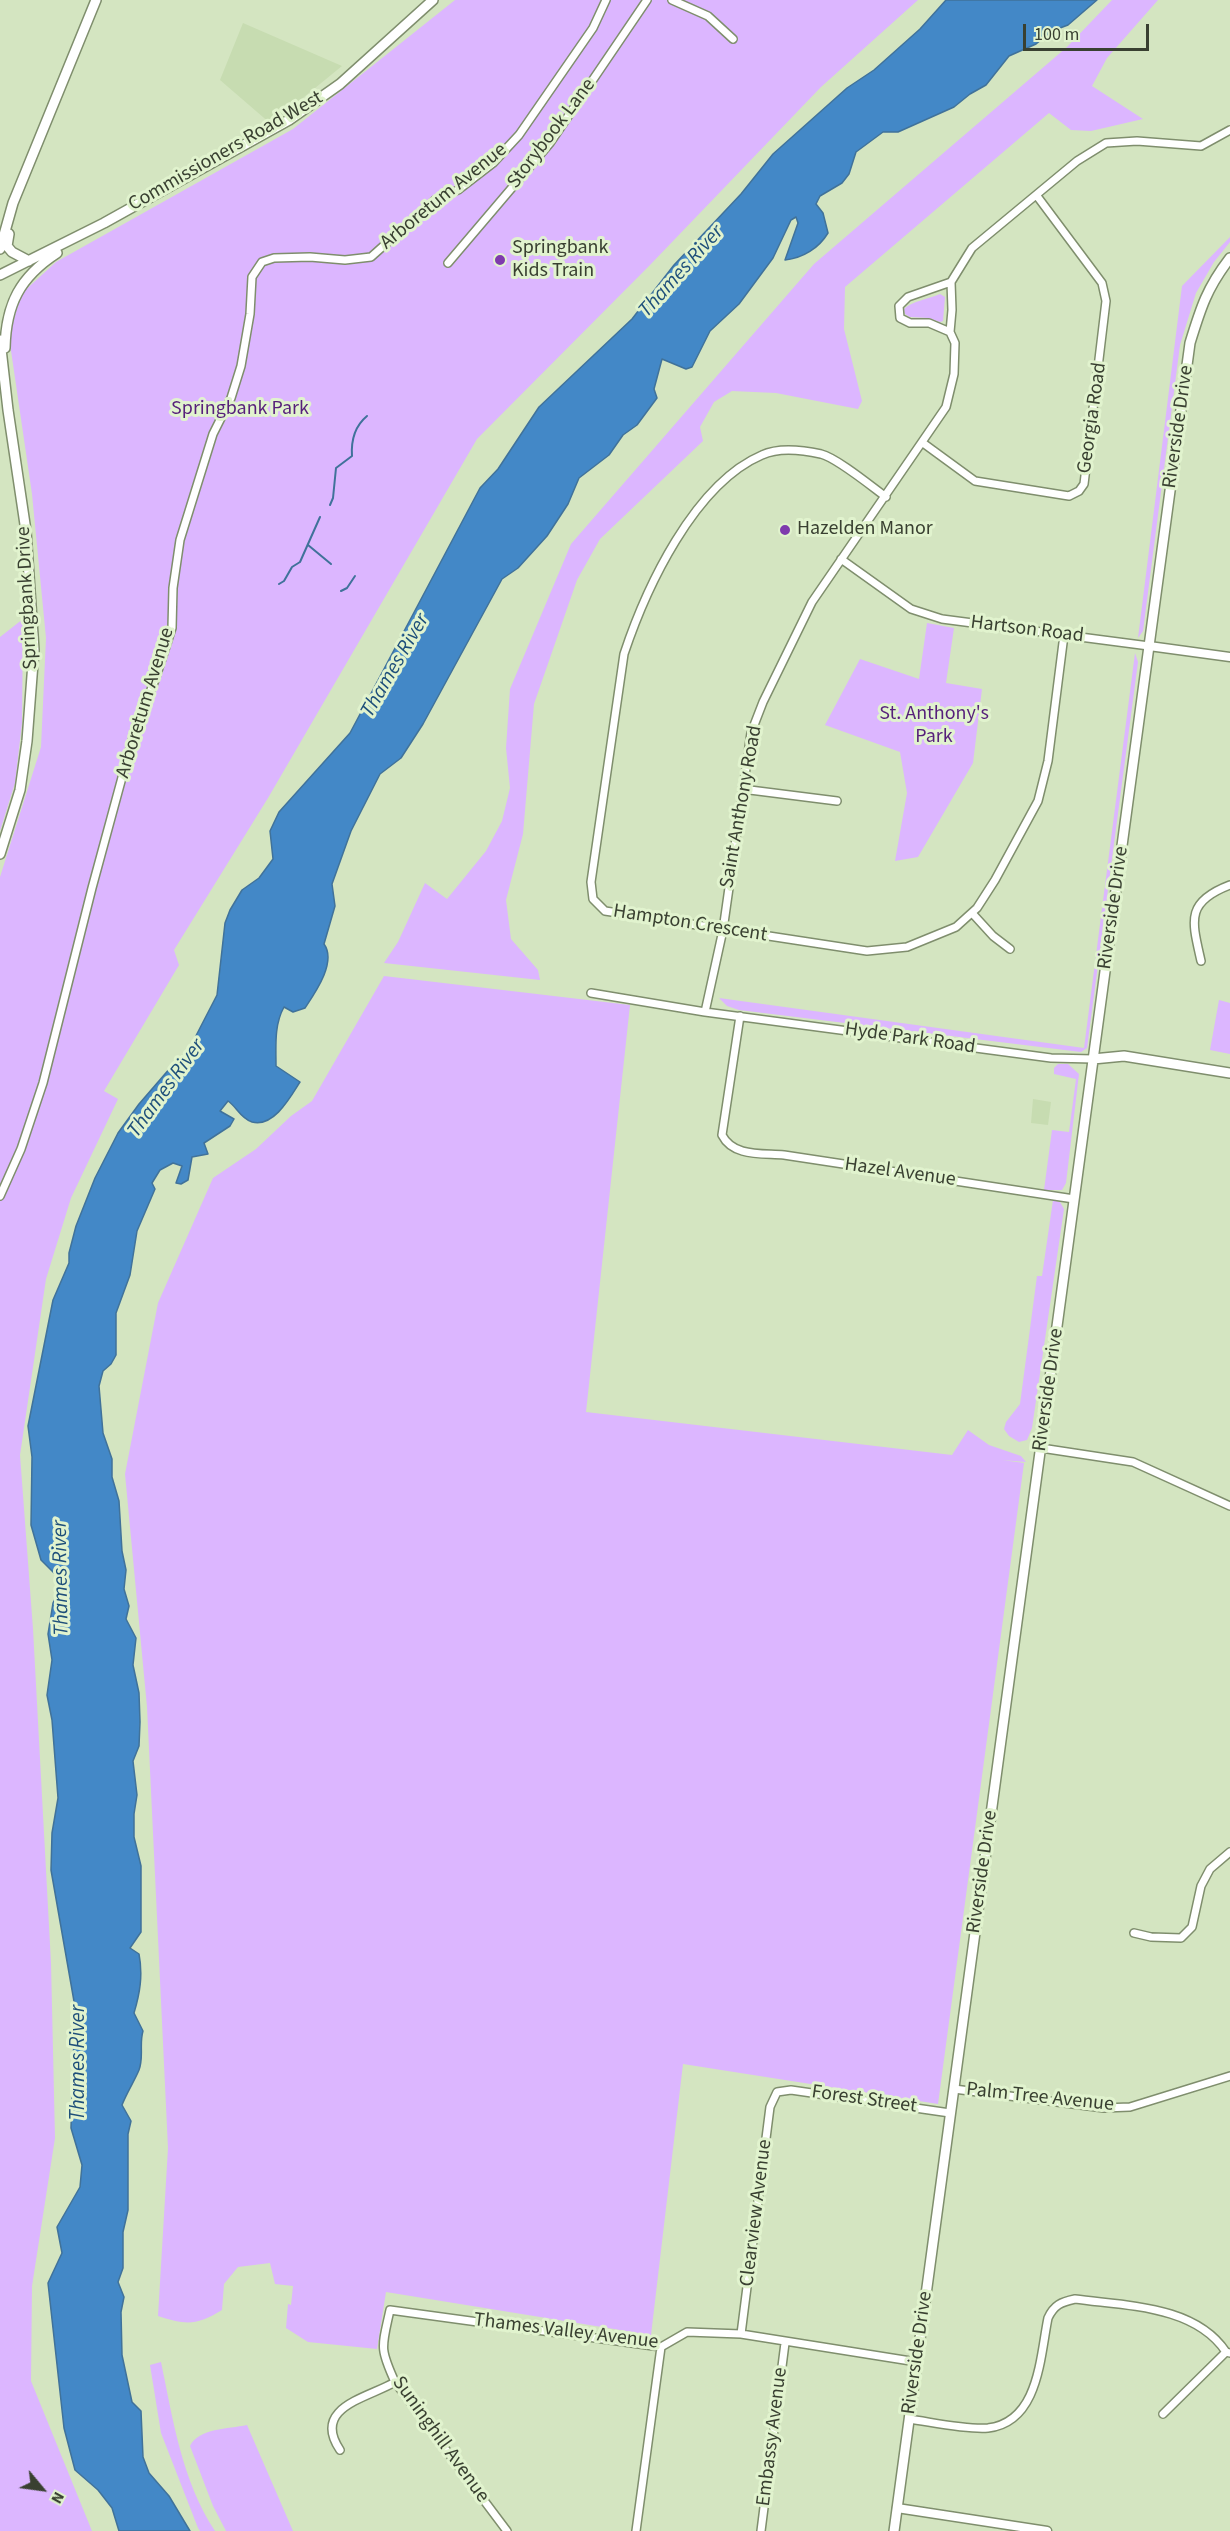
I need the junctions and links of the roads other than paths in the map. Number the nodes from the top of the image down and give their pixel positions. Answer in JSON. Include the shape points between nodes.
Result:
{"nodes":[{"id":1,"x":96,"y":0,"type":"edge"},
{"id":2,"x":433,"y":0,"type":"edge"},
{"id":3,"x":602,"y":0,"type":"edge"},
{"id":4,"x":606,"y":0,"type":"edge"},
{"id":5,"x":647,"y":0,"type":"edge"},
{"id":6,"x":672,"y":0,"type":"edge"},
{"id":7,"x":600,"y":13,"type":"junction"},
{"id":8,"x":732,"y":39,"type":"dead end"},
{"id":9,"x":1230,"y":130,"type":"edge"},
{"id":10,"x":1037,"y":196,"type":"junction"},
{"id":11,"x":13,"y":203,"type":"junction"},
{"id":12,"x":94,"y":228,"type":"junction"},
{"id":13,"x":0,"y":229,"type":"edge"},
{"id":14,"x":0,"y":249,"type":"edge"},
{"id":15,"x":1230,"y":258,"type":"edge"},
{"id":16,"x":29,"y":261,"type":"junction"},
{"id":17,"x":448,"y":263,"type":"dead end"},
{"id":18,"x":0,"y":275,"type":"edge"},
{"id":19,"x":951,"y":282,"type":"junction"},
{"id":20,"x":950,"y":332,"type":"junction"},
{"id":21,"x":0,"y":340,"type":"edge"},
{"id":22,"x":5,"y":374,"type":"junction"},
{"id":23,"x":923,"y":443,"type":"junction"},
{"id":24,"x":886,"y":497,"type":"junction"},
{"id":25,"x":841,"y":560,"type":"junction"},
{"id":26,"x":1064,"y":635,"type":"junction"},
{"id":27,"x":1149,"y":646,"type":"junction"},
{"id":28,"x":1230,"y":657,"type":"edge"},
{"id":29,"x":742,"y":789,"type":"junction"},
{"id":30,"x":837,"y":801,"type":"dead end"},
{"id":31,"x":0,"y":855,"type":"edge"},
{"id":32,"x":1230,"y":885,"type":"edge"},
{"id":33,"x":972,"y":913,"type":"junction"},
{"id":34,"x":723,"y":930,"type":"junction"},
{"id":35,"x":1011,"y":949,"type":"dead end"},
{"id":36,"x":1201,"y":962,"type":"dead end"},
{"id":37,"x":591,"y":993,"type":"dead end"},
{"id":38,"x":705,"y":1012,"type":"junction"},
{"id":39,"x":740,"y":1016,"type":"junction"},
{"id":40,"x":1094,"y":1059,"type":"junction"},
{"id":41,"x":1230,"y":1073,"type":"edge"},
{"id":42,"x":0,"y":1196,"type":"edge"},
{"id":43,"x":1074,"y":1199,"type":"junction"},
{"id":44,"x":1041,"y":1448,"type":"junction"},
{"id":45,"x":1230,"y":1506,"type":"edge"},
{"id":46,"x":1230,"y":1852,"type":"edge"},
{"id":47,"x":1134,"y":1933,"type":"dead end"},
{"id":48,"x":1230,"y":2076,"type":"edge"},
{"id":49,"x":954,"y":2089,"type":"junction"},
{"id":50,"x":777,"y":2092,"type":"joint"},
{"id":51,"x":950,"y":2113,"type":"junction"},
{"id":52,"x":390,"y":2310,"type":"joint"},
{"id":53,"x":741,"y":2334,"type":"junction"},
{"id":54,"x":785,"y":2343,"type":"junction"},
{"id":55,"x":661,"y":2347,"type":"junction"},
{"id":56,"x":1228,"y":2352,"type":"edge"},
{"id":57,"x":917,"y":2362,"type":"junction"},
{"id":58,"x":395,"y":2382,"type":"junction"},
{"id":59,"x":1163,"y":2414,"type":"dead end"},
{"id":60,"x":909,"y":2419,"type":"junction"},
{"id":61,"x":340,"y":2450,"type":"dead end"},
{"id":62,"x":897,"y":2508,"type":"junction"},
{"id":63,"x":507,"y":2531,"type":"edge"},
{"id":64,"x":636,"y":2531,"type":"edge"},
{"id":65,"x":761,"y":2531,"type":"edge"},
{"id":66,"x":894,"y":2531,"type":"edge"},
{"id":67,"x":1047,"y":2531,"type":"edge"}],
"edges":[{"from":1,"to":11,"type":"main road"},
{"from":2,"to":12,"type":"main road","name":"Commissioners Road West","via":[[340,84],[290,120]]},
{"from":3,"to":7,"type":"street","name":"Arboretum Avenue"},
{"from":4,"to":7,"type":"street","name":"Arboretum Avenue"},
{"from":5,"to":17,"type":"street","name":"Storybook Lane","via":[[550,143]]},
{"from":6,"to":8,"type":"street","via":[[708,16]]},
{"from":7,"to":42,"type":"street","name":"Arboretum Avenue","via":[[519,135],[493,163],[458,190],[435,200],[371,257],[274,258],[262,262],[252,277],[241,366],[213,434],[180,540],[172,628],[133,736],[43,1083]]},
{"from":9,"to":10,"type":"street","via":[[1201,146],[1106,143],[1077,161]]},
{"from":10,"to":19,"type":"street","via":[[972,248]]},
{"from":10,"to":23,"type":"street","name":"Georgia Road","via":[[1102,283],[1106,301],[1084,484],[1069,496],[975,481]]},
{"from":11,"to":13,"type":"main road"},
{"from":11,"to":14,"type":"main road"},
{"from":11,"to":16,"type":"main road","via":[[7,246]]},
{"from":12,"to":16,"type":"main road","name":"Commissioners Road West"},
{"from":12,"to":22,"type":"main road","via":[[40,264],[17,293],[6,321]]},
{"from":15,"to":27,"type":"main road","name":"Riverside Drive","via":[[1211,283],[1190,343]]},
{"from":16,"to":18,"type":"main road","name":"Commissioners Road West"},
{"from":19,"to":20,"type":"street","name":"Saint Anthony Road"},
{"from":19,"to":20,"type":"street","via":[[908,297],[899,306],[900,318],[910,323],[929,323]]},
{"from":20,"to":23,"type":"street","name":"Saint Anthony Road","via":[[955,343],[954,374],[946,407]]},
{"from":21,"to":22,"type":"main road","name":"Springbank Drive"},
{"from":22,"to":31,"type":"main road","name":"Springbank Drive","via":[[26,531],[34,650],[20,790]]},
{"from":23,"to":24,"type":"street","name":"Saint Anthony Road"},
{"from":24,"to":25,"type":"street","name":"Saint Anthony Road"},
{"from":24,"to":34,"type":"street","name":"Hampton Crescent","via":[[823,454],[790,450],[763,454],[711,493],[676,538],[635,621],[619,687],[591,882],[593,899],[605,911]]},
{"from":25,"to":26,"type":"street","name":"Hartson Road","via":[[911,609],[942,619]]},
{"from":25,"to":29,"type":"street","name":"Saint Anthony Road","via":[[812,602],[763,702],[751,733]]},
{"from":26,"to":27,"type":"street","name":"Hartson Road"},
{"from":26,"to":33,"type":"street","name":"Hampton Crescent","via":[[1048,761],[1038,801],[995,880]]},
{"from":27,"to":28,"type":"street","name":"Hartson Road"},
{"from":27,"to":40,"type":"main road","name":"Riverside Drive"},
{"from":29,"to":30,"type":"street"},
{"from":29,"to":34,"type":"street","name":"Saint Anthony Road"},
{"from":32,"to":36,"type":"street","via":[[1210,893],[1197,908],[1194,930]]},
{"from":33,"to":34,"type":"street","name":"Hampton Crescent","via":[[956,927],[924,941],[867,951]]},
{"from":33,"to":35,"type":"street"},
{"from":34,"to":38,"type":"street","name":"Saint Anthony Road"},
{"from":37,"to":38,"type":"street","name":"Hyde Park Road"},
{"from":38,"to":39,"type":"street","name":"Hyde Park Road"},
{"from":39,"to":40,"type":"street","name":"Hyde Park Road","via":[[1051,1058]]},
{"from":39,"to":43,"type":"street","name":"Hazel Avenue","via":[[722,1135],[726,1145],[738,1151]]},
{"from":40,"to":41,"type":"main road","name":"Hyde Park Road","via":[[1124,1056]]},
{"from":40,"to":43,"type":"main road","name":"Riverside Drive"},
{"from":43,"to":44,"type":"main road","name":"Riverside Drive"},
{"from":44,"to":45,"type":"street","via":[[1133,1462]]},
{"from":44,"to":49,"type":"main road","name":"Riverside Drive"},
{"from":46,"to":47,"type":"street","via":[[1210,1869],[1201,1887],[1192,1927],[1181,1938]]},
{"from":48,"to":49,"type":"street","name":"Palm Tree Avenue","via":[[1130,2107],[1104,2108]]},
{"from":49,"to":51,"type":"main road","name":"Riverside Drive"},
{"from":50,"to":51,"type":"street","name":"Forest Street","via":[[791,2090]]},
{"from":50,"to":53,"type":"street","name":"Clearview Avenue","via":[[770,2108]]},
{"from":51,"to":57,"type":"main road","name":"Riverside Drive"},
{"from":52,"to":55,"type":"street","name":"Thames Valley Avenue"},
{"from":52,"to":58,"type":"street","name":"Suninghill Avenue","via":[[382,2346]]},
{"from":53,"to":54,"type":"street","name":"Thames Valley Avenue"},
{"from":53,"to":55,"type":"street","name":"Thames Valley Avenue","via":[[687,2332]]},
{"from":54,"to":57,"type":"street","name":"Thames Valley Avenue"},
{"from":54,"to":65,"type":"street","name":"Embassy Avenue"},
{"from":55,"to":64,"type":"street"},
{"from":56,"to":59,"type":"street"},
{"from":56,"to":60,"type":"street","via":[[1196,2323],[1166,2313],[1074,2299],[1052,2309],[1033,2392],[1022,2411],[988,2428]]},
{"from":57,"to":60,"type":"main road","name":"Riverside Drive"},
{"from":58,"to":61,"type":"street","via":[[339,2410],[333,2420],[333,2440]]},
{"from":58,"to":63,"type":"street","name":"Suninghill Avenue"},
{"from":60,"to":62,"type":"main road","name":"Riverside Drive"},
{"from":62,"to":66,"type":"main road","name":"Riverside Drive"},
{"from":62,"to":67,"type":"street"}]}
